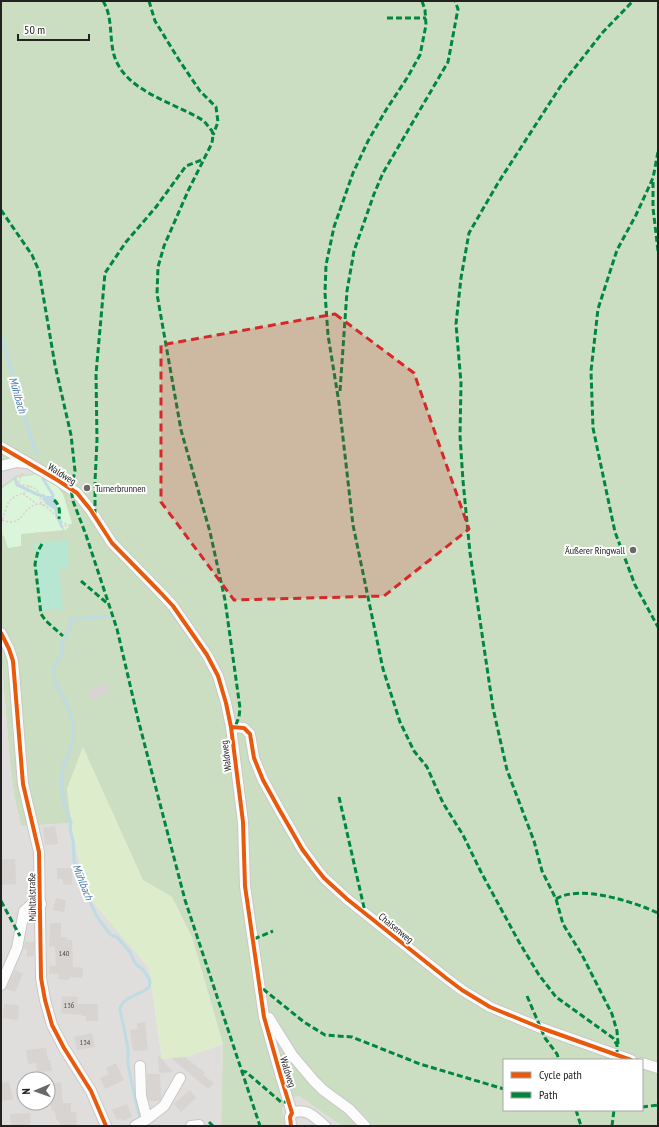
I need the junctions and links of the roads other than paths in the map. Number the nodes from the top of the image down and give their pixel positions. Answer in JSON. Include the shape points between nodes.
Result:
{"nodes":[{"id":1,"x":1,"y":447,"type":"edge"},
{"id":2,"x":29,"y":464,"type":"junction"},
{"id":3,"x":1,"y":466,"type":"edge"},
{"id":4,"x":1,"y":633,"type":"edge"},
{"id":5,"x":231,"y":727,"type":"junction"},
{"id":6,"x":41,"y":904,"type":"junction"},
{"id":7,"x":1,"y":985,"type":"edge"},
{"id":8,"x":264,"y":1017,"type":"junction"},
{"id":9,"x":628,"y":1059,"type":"edge"},
{"id":10,"x":643,"y":1063,"type":"edge"},
{"id":11,"x":140,"y":1066,"type":"dead end"},
{"id":12,"x":658,"y":1068,"type":"edge"},
{"id":13,"x":180,"y":1078,"type":"dead end"},
{"id":14,"x":292,"y":1112,"type":"junction"},
{"id":15,"x":147,"y":1119,"type":"junction"},
{"id":16,"x":106,"y":1126,"type":"edge"},
{"id":17,"x":135,"y":1126,"type":"edge"},
{"id":18,"x":291,"y":1126,"type":"edge"},
{"id":19,"x":325,"y":1126,"type":"edge"},
{"id":20,"x":365,"y":1126,"type":"edge"}],
"edges":[{"from":1,"to":2,"type":"street","name":"Waldweg"},
{"from":2,"to":3,"type":"street","name":"Waldweg","via":[[17,462]]},
{"from":2,"to":5,"type":"street","name":"Waldweg","via":[[77,493],[112,543],[173,606],[213,665],[221,684]]},
{"from":4,"to":6,"type":"street","name":"Mühltalstraße","via":[[13,661],[23,784],[39,852]]},
{"from":5,"to":8,"type":"street","name":"Waldweg","via":[[243,822],[245,886]]},
{"from":5,"to":9,"type":"street","name":"Chaisenweg","via":[[244,728],[250,734],[258,769],[286,823],[324,878],[347,899],[446,978],[490,1007]]},
{"from":6,"to":7,"type":"street","via":[[30,906],[24,911],[17,948]]},
{"from":6,"to":16,"type":"street","name":"Mühltalstraße","via":[[41,978],[52,1025],[91,1091]]},
{"from":8,"to":14,"type":"street","name":"Waldweg"},
{"from":8,"to":20,"type":"street","via":[[269,1018],[292,1055],[314,1081],[349,1109]]},
{"from":10,"to":12,"type":"street"},
{"from":11,"to":15,"type":"street","via":[[141,1096]]},
{"from":13,"to":15,"type":"street","via":[[164,1106]]},
{"from":14,"to":18,"type":"street","name":"Waldweg"},
{"from":14,"to":19,"type":"street","via":[[307,1112]]},
{"from":15,"to":17,"type":"street"}]}
